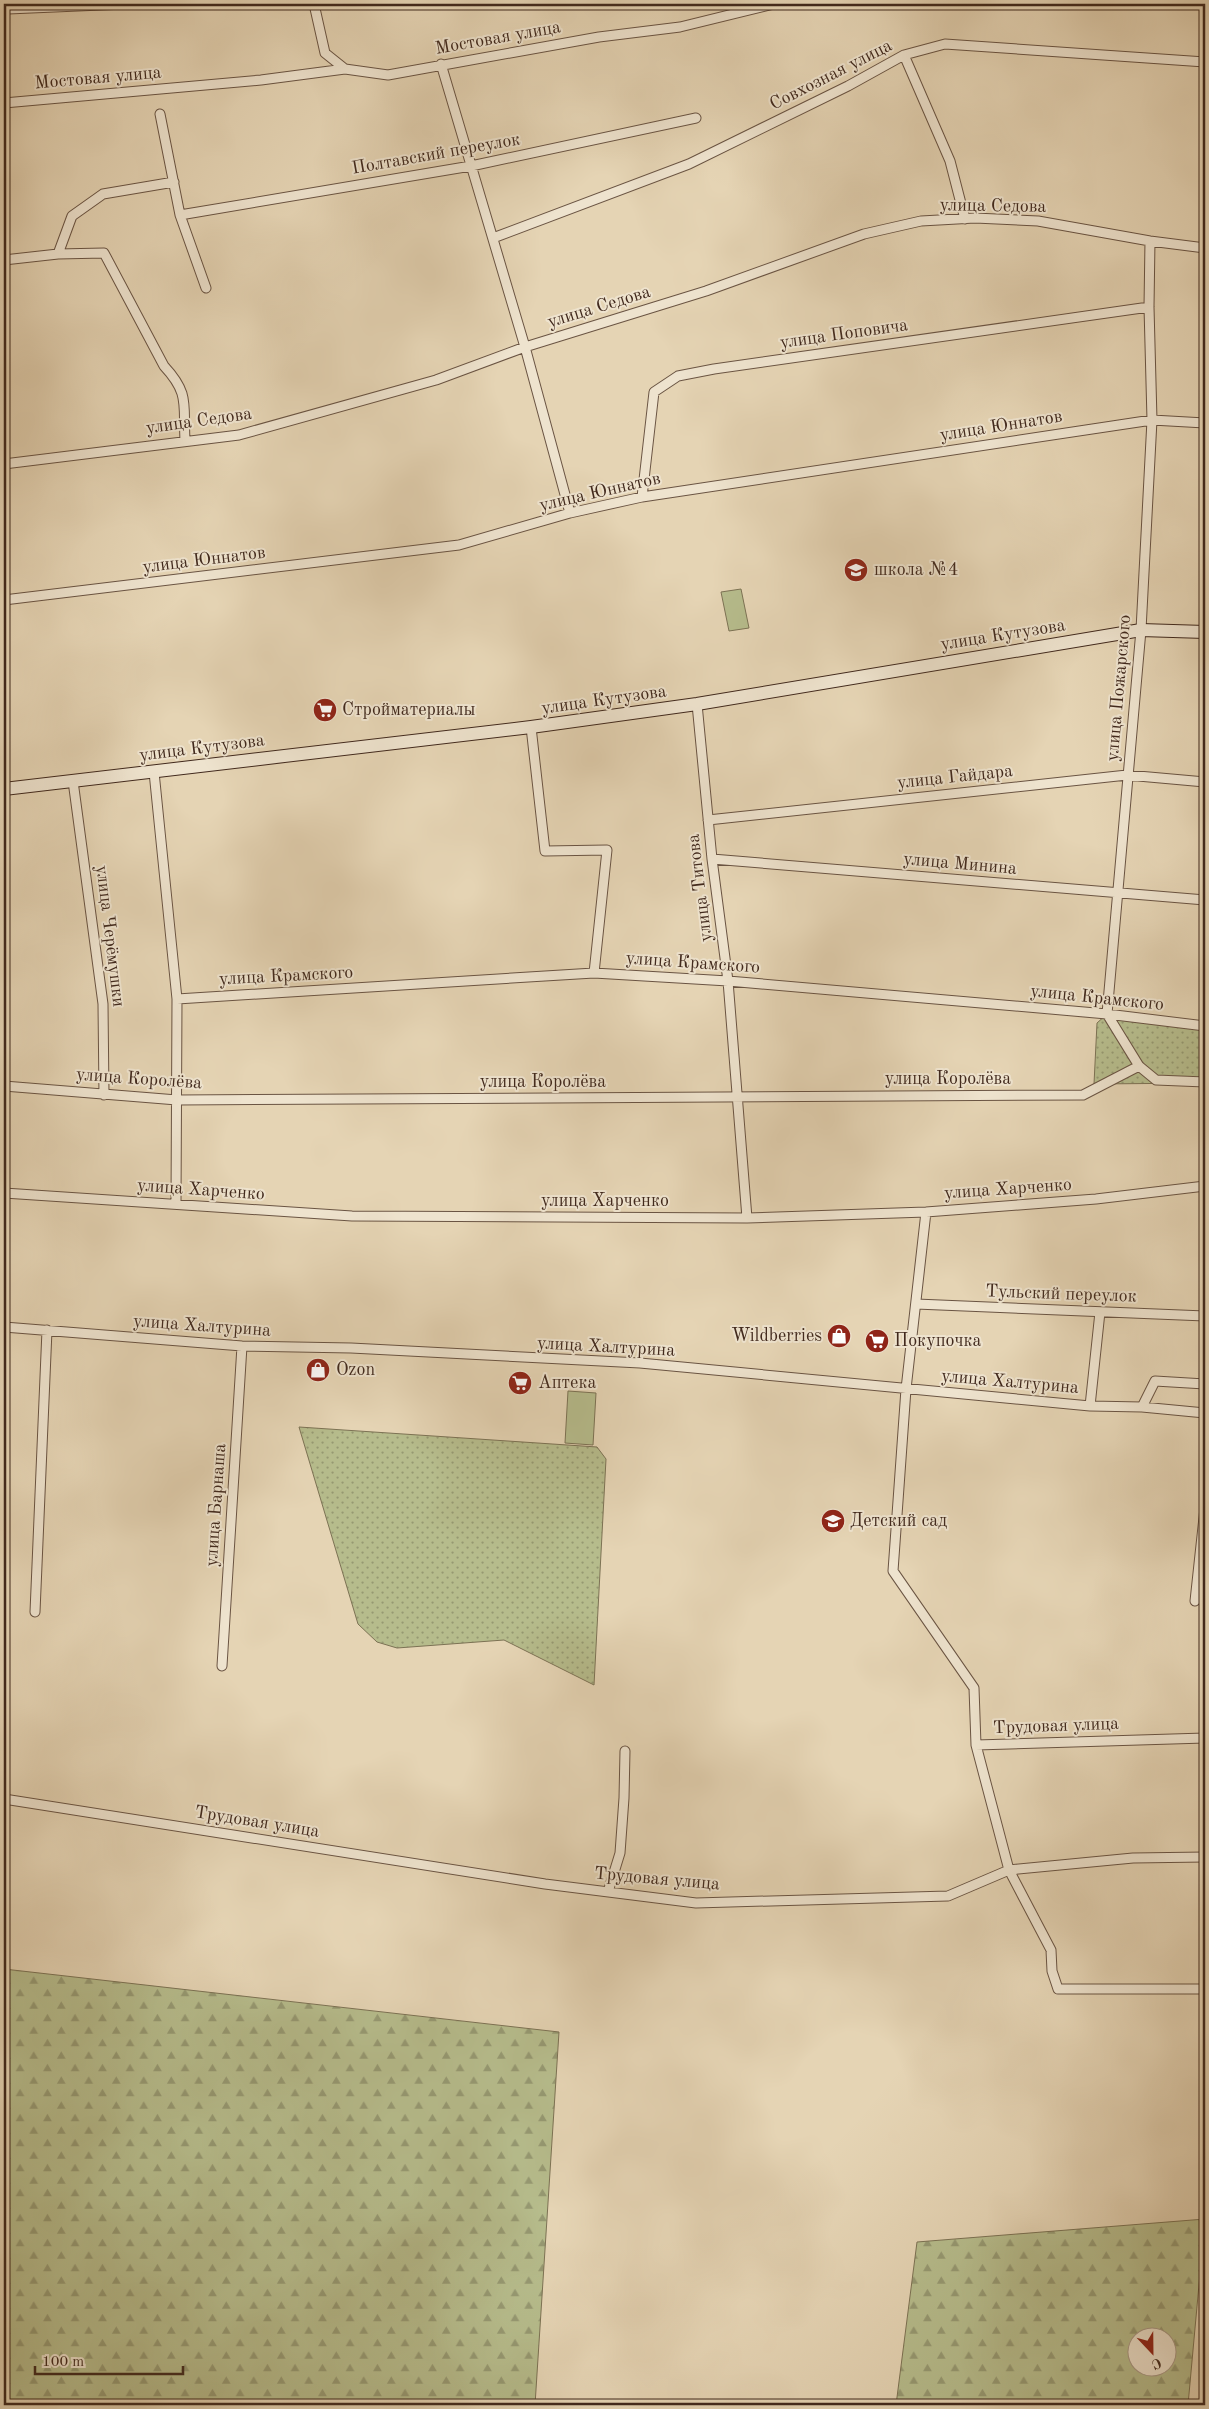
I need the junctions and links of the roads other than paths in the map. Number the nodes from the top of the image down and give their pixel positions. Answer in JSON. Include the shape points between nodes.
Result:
{"nodes":[{"id":1,"x":125,"y":4,"type":"edge"},
{"id":2,"x":314,"y":4,"type":"edge"},
{"id":3,"x":774,"y":4,"type":"edge"},
{"id":4,"x":4,"y":11,"type":"edge"},
{"id":5,"x":904,"y":55,"type":"junction"},
{"id":6,"x":1205,"y":62,"type":"edge"},
{"id":7,"x":441,"y":64,"type":"junction"},
{"id":8,"x":345,"y":69,"type":"junction"},
{"id":9,"x":4,"y":103,"type":"edge"},
{"id":10,"x":160,"y":114,"type":"dead end"},
{"id":11,"x":696,"y":118,"type":"dead end"},
{"id":12,"x":471,"y":166,"type":"junction"},
{"id":13,"x":174,"y":182,"type":"junction"},
{"id":14,"x":180,"y":215,"type":"junction"},
{"id":15,"x":965,"y":219,"type":"junction"},
{"id":16,"x":493,"y":238,"type":"junction"},
{"id":17,"x":1150,"y":241,"type":"junction"},
{"id":18,"x":1205,"y":248,"type":"edge"},
{"id":19,"x":58,"y":254,"type":"junction"},
{"id":20,"x":4,"y":260,"type":"edge"},
{"id":21,"x":206,"y":288,"type":"dead end"},
{"id":22,"x":1149,"y":307,"type":"junction"},
{"id":23,"x":525,"y":347,"type":"junction"},
{"id":24,"x":1152,"y":420,"type":"junction"},
{"id":25,"x":1205,"y":423,"type":"edge"},
{"id":26,"x":185,"y":440,"type":"junction"},
{"id":27,"x":4,"y":464,"type":"edge"},
{"id":28,"x":642,"y":497,"type":"junction"},
{"id":29,"x":570,"y":513,"type":"junction"},
{"id":30,"x":4,"y":600,"type":"edge"},
{"id":31,"x":1141,"y":630,"type":"junction"},
{"id":32,"x":1205,"y":632,"type":"edge"},
{"id":33,"x":697,"y":704,"type":"junction"},
{"id":34,"x":531,"y":728,"type":"junction"},
{"id":35,"x":154,"y":772,"type":"junction"},
{"id":36,"x":1127,"y":775,"type":"junction"},
{"id":37,"x":73,"y":781,"type":"junction"},
{"id":38,"x":1205,"y":782,"type":"edge"},
{"id":39,"x":4,"y":789,"type":"edge"},
{"id":40,"x":708,"y":820,"type":"junction"},
{"id":41,"x":712,"y":859,"type":"junction"},
{"id":42,"x":1116,"y":893,"type":"junction"},
{"id":43,"x":1205,"y":900,"type":"edge"},
{"id":44,"x":594,"y":973,"type":"junction"},
{"id":45,"x":728,"y":981,"type":"junction"},
{"id":46,"x":177,"y":999,"type":"junction"},
{"id":47,"x":1107,"y":1014,"type":"junction"},
{"id":48,"x":1205,"y":1026,"type":"edge"},
{"id":49,"x":1139,"y":1066,"type":"junction"},
{"id":50,"x":1205,"y":1082,"type":"edge"},
{"id":51,"x":4,"y":1086,"type":"edge"},
{"id":52,"x":104,"y":1095,"type":"junction"},
{"id":53,"x":736,"y":1097,"type":"junction"},
{"id":54,"x":177,"y":1100,"type":"junction"},
{"id":55,"x":1205,"y":1186,"type":"edge"},
{"id":56,"x":4,"y":1193,"type":"edge"},
{"id":57,"x":176,"y":1204,"type":"junction"},
{"id":58,"x":926,"y":1212,"type":"junction"},
{"id":59,"x":747,"y":1218,"type":"junction"},
{"id":60,"x":916,"y":1304,"type":"junction"},
{"id":61,"x":1100,"y":1312,"type":"junction"},
{"id":62,"x":1205,"y":1316,"type":"edge"},
{"id":63,"x":4,"y":1327,"type":"edge"},
{"id":64,"x":47,"y":1330,"type":"junction"},
{"id":65,"x":242,"y":1346,"type":"junction"},
{"id":66,"x":1205,"y":1384,"type":"edge"},
{"id":67,"x":906,"y":1389,"type":"junction"},
{"id":68,"x":1090,"y":1406,"type":"junction"},
{"id":69,"x":1142,"y":1407,"type":"junction"},
{"id":70,"x":1205,"y":1414,"type":"edge"},
{"id":71,"x":1205,"y":1508,"type":"edge"},
{"id":72,"x":1195,"y":1601,"type":"dead end"},
{"id":73,"x":35,"y":1612,"type":"dead end"},
{"id":74,"x":222,"y":1666,"type":"dead end"},
{"id":75,"x":1205,"y":1738,"type":"edge"},
{"id":76,"x":976,"y":1745,"type":"junction"},
{"id":77,"x":624,"y":1752,"type":"dead end"},
{"id":78,"x":4,"y":1799,"type":"edge"},
{"id":79,"x":1205,"y":1857,"type":"edge"},
{"id":80,"x":1009,"y":1870,"type":"junction"},
{"id":81,"x":608,"y":1892,"type":"junction"},
{"id":82,"x":1205,"y":1989,"type":"edge"}],
"edges":[{"from":1,"to":4,"type":"street"},
{"from":2,"to":8,"type":"street","via":[[325,53]]},
{"from":3,"to":7,"type":"street","name":"Мостовая улица","via":[[680,27]]},
{"from":5,"to":6,"type":"street","name":"Совхозная улица","via":[[945,44]]},
{"from":5,"to":15,"type":"street","via":[[950,161]]},
{"from":5,"to":16,"type":"street","name":"Совхозная улица","via":[[689,164]]},
{"from":7,"to":8,"type":"street","name":"Мостовая улица","via":[[388,75]]},
{"from":7,"to":12,"type":"street"},
{"from":8,"to":9,"type":"street","name":"Мостовая улица","via":[[261,80]]},
{"from":10,"to":13,"type":"street"},
{"from":11,"to":12,"type":"street","name":"Полтавский переулок"},
{"from":12,"to":14,"type":"street","name":"Полтавский переулок"},
{"from":12,"to":16,"type":"street"},
{"from":13,"to":14,"type":"street"},
{"from":13,"to":19,"type":"street","via":[[103,194],[72,216]]},
{"from":14,"to":21,"type":"street"},
{"from":15,"to":17,"type":"street","name":"улица Седова","via":[[1038,220]]},
{"from":15,"to":23,"type":"street","name":"улица Седова","via":[[921,221],[864,234],[706,291]]},
{"from":16,"to":23,"type":"street"},
{"from":17,"to":18,"type":"street","name":"улица Седова"},
{"from":17,"to":22,"type":"street","name":"улица Пожарского"},
{"from":19,"to":20,"type":"street"},
{"from":19,"to":26,"type":"street","via":[[104,252],[159,357],[178,381],[184,395]]},
{"from":22,"to":24,"type":"street","name":"улица Пожарского"},
{"from":22,"to":28,"type":"street","name":"улица Поповича","via":[[678,376],[654,392]]},
{"from":23,"to":26,"type":"street","name":"улица Седова","via":[[436,380],[239,435]]},
{"from":23,"to":29,"type":"street"},
{"from":24,"to":25,"type":"street","name":"улица Юннатов"},
{"from":24,"to":28,"type":"street","name":"улица Юннатов"},
{"from":24,"to":31,"type":"street","name":"улица Пожарского"},
{"from":26,"to":27,"type":"street","name":"улица Седова"},
{"from":28,"to":29,"type":"street","name":"улица Юннатов"},
{"from":29,"to":30,"type":"street","name":"улица Юннатов","via":[[459,545]]},
{"from":31,"to":32,"type":"main road","name":"улица Кутузова"},
{"from":31,"to":33,"type":"main road","name":"улица Кутузова"},
{"from":31,"to":36,"type":"street","name":"улица Пожарского"},
{"from":33,"to":34,"type":"main road","name":"улица Кутузова"},
{"from":33,"to":40,"type":"street","name":"улица Титова"},
{"from":34,"to":35,"type":"main road","name":"улица Кутузова"},
{"from":34,"to":44,"type":"street","via":[[545,851],[607,850]]},
{"from":35,"to":37,"type":"main road","name":"улица Кутузова"},
{"from":35,"to":46,"type":"street"},
{"from":36,"to":38,"type":"street","name":"улица Гайдара"},
{"from":36,"to":40,"type":"street","name":"улица Гайдара"},
{"from":36,"to":42,"type":"street","name":"улица Пожарского"},
{"from":37,"to":39,"type":"main road","name":"улица Кутузова"},
{"from":37,"to":52,"type":"street","name":"улица Черёмушки","via":[[103,1004]]},
{"from":40,"to":41,"type":"street","name":"улица Титова"},
{"from":41,"to":42,"type":"street","name":"улица Минина"},
{"from":41,"to":45,"type":"street","name":"улица Титова"},
{"from":42,"to":43,"type":"street","name":"улица Минина"},
{"from":42,"to":47,"type":"street","name":"улица Пожарского"},
{"from":44,"to":45,"type":"street","name":"улица Крамского"},
{"from":44,"to":46,"type":"street","name":"улица Крамского"},
{"from":45,"to":47,"type":"street","name":"улица Крамского"},
{"from":45,"to":53,"type":"street","name":"улица Титова"},
{"from":46,"to":54,"type":"street"},
{"from":47,"to":48,"type":"street","name":"улица Крамского"},
{"from":47,"to":49,"type":"street"},
{"from":49,"to":50,"type":"street","via":[[1156,1080]]},
{"from":49,"to":53,"type":"street","name":"улица Королёва","via":[[1083,1095]]},
{"from":51,"to":52,"type":"street","name":"улица Королёва"},
{"from":52,"to":54,"type":"street","name":"улица Королёва"},
{"from":53,"to":54,"type":"street","name":"улица Королёва"},
{"from":53,"to":59,"type":"street","name":"улица Титова"},
{"from":54,"to":57,"type":"street"},
{"from":55,"to":58,"type":"street","name":"улица Харченко","via":[[1096,1199]]},
{"from":56,"to":57,"type":"street","name":"улица Харченко"},
{"from":57,"to":59,"type":"street","name":"улица Харченко","via":[[352,1216]]},
{"from":58,"to":59,"type":"street","name":"улица Харченко"},
{"from":58,"to":60,"type":"street"},
{"from":60,"to":61,"type":"street","name":"Тульский переулок"},
{"from":60,"to":67,"type":"street"},
{"from":61,"to":62,"type":"street","name":"Тульский переулок"},
{"from":61,"to":68,"type":"street"},
{"from":63,"to":64,"type":"street","name":"улица Халтурина"},
{"from":64,"to":65,"type":"street","name":"улица Халтурина"},
{"from":64,"to":73,"type":"street"},
{"from":65,"to":67,"type":"street","name":"улица Халтурина","via":[[351,1348],[640,1363]]},
{"from":65,"to":74,"type":"street","name":"улица Барнаша"},
{"from":66,"to":69,"type":"street","via":[[1155,1381]]},
{"from":67,"to":68,"type":"street","name":"улица Халтурина"},
{"from":67,"to":76,"type":"street","via":[[893,1571],[974,1688]]},
{"from":68,"to":69,"type":"street","name":"улица Халтурина"},
{"from":69,"to":70,"type":"street","name":"улица Халтурина"},
{"from":71,"to":72,"type":"street"},
{"from":75,"to":76,"type":"street","name":"Трудовая улица"},
{"from":76,"to":80,"type":"street","name":"Трудовая улица"},
{"from":77,"to":81,"type":"street","via":[[620,1853]]},
{"from":78,"to":81,"type":"street","name":"Трудовая улица"},
{"from":79,"to":80,"type":"street","via":[[1133,1858]]},
{"from":80,"to":81,"type":"street","name":"Трудовая улица","via":[[948,1896],[696,1903]]},
{"from":80,"to":82,"type":"street","via":[[1051,1950],[1052,1972],[1058,1989]]}]}
